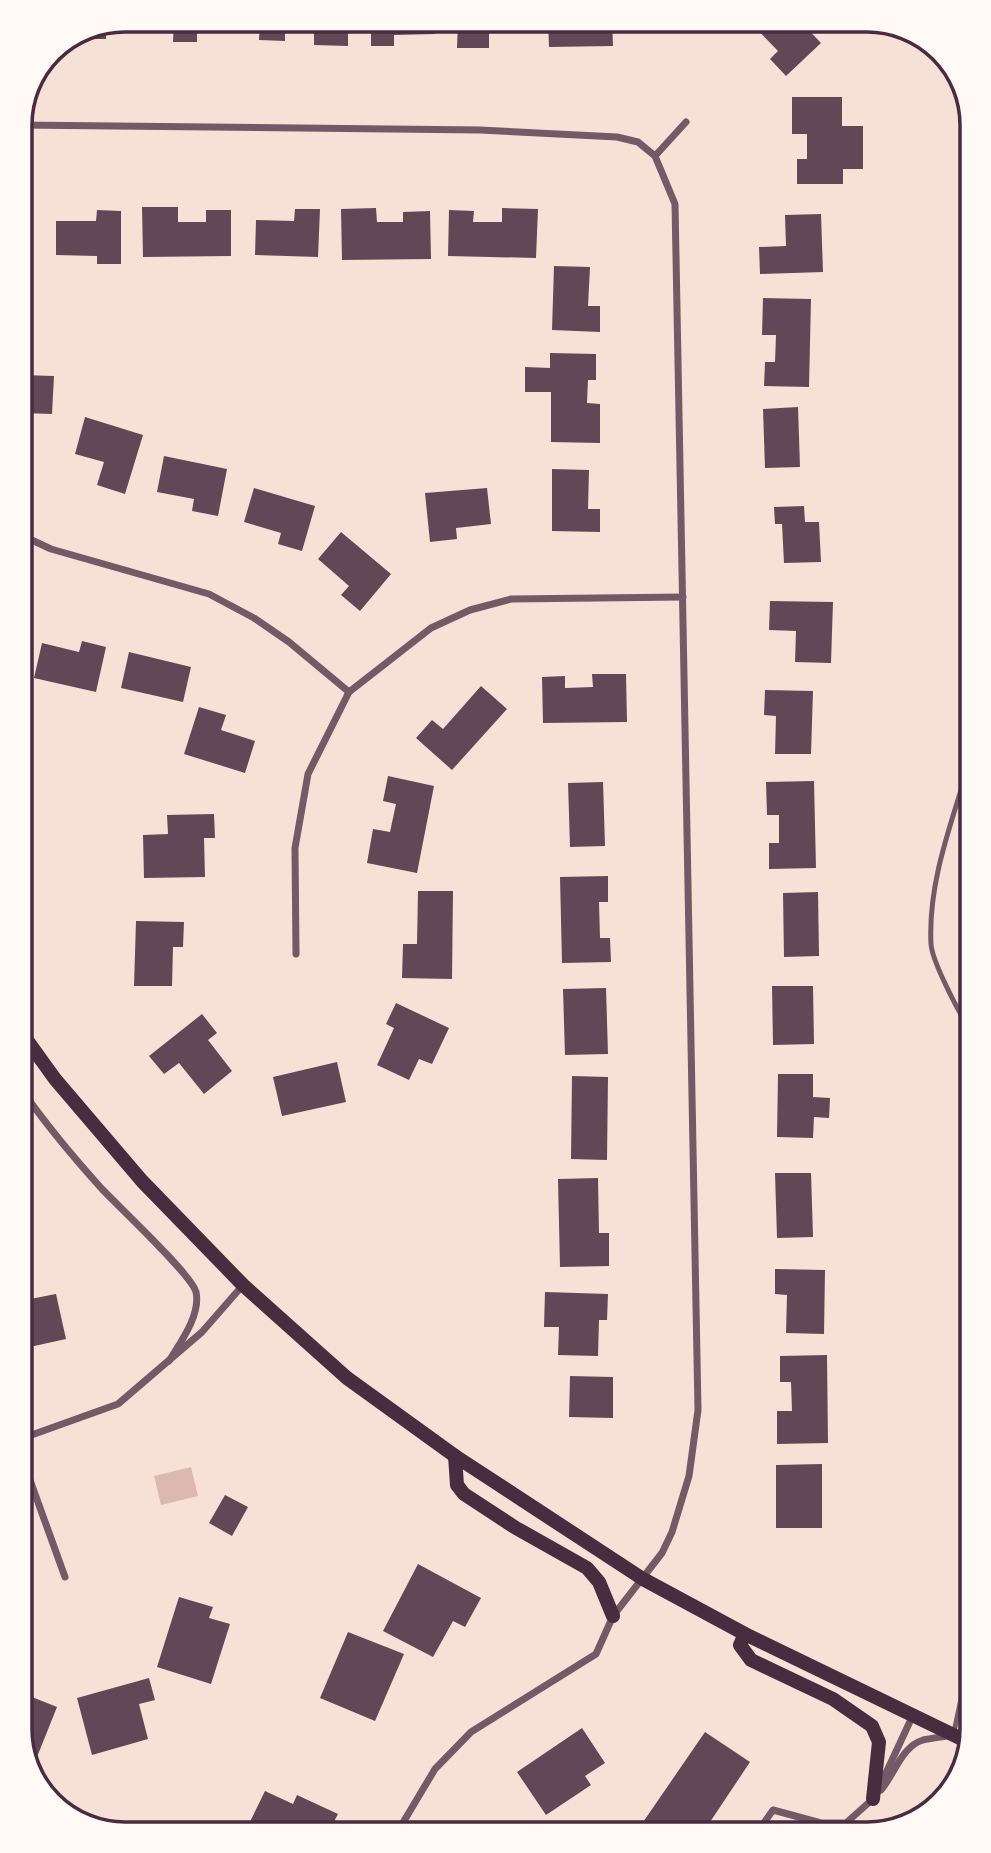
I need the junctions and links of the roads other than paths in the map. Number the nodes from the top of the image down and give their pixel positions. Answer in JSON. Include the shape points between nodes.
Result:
{"nodes":[{"id":1,"x":686,"y":122,"type":"dead end"},
{"id":2,"x":32,"y":125,"type":"edge"},
{"id":3,"x":655,"y":156,"type":"junction"},
{"id":4,"x":32,"y":540,"type":"edge"},
{"id":5,"x":683,"y":597,"type":"junction"},
{"id":6,"x":349,"y":692,"type":"junction"},
{"id":7,"x":960,"y":794,"type":"edge"},
{"id":8,"x":296,"y":954,"type":"dead end"},
{"id":9,"x":960,"y":1014,"type":"edge"},
{"id":10,"x":32,"y":1047,"type":"edge"},
{"id":11,"x":32,"y":1104,"type":"edge"},
{"id":12,"x":243,"y":1284,"type":"junction"},
{"id":13,"x":169,"y":1361,"type":"junction"},
{"id":14,"x":32,"y":1435,"type":"edge"},
{"id":15,"x":455,"y":1456,"type":"junction"},
{"id":16,"x":32,"y":1485,"type":"edge"},
{"id":17,"x":65,"y":1577,"type":"dead end"},
{"id":18,"x":643,"y":1579,"type":"junction"},
{"id":19,"x":613,"y":1616,"type":"junction"},
{"id":20,"x":745,"y":1634,"type":"junction"},
{"id":21,"x":960,"y":1703,"type":"edge"},
{"id":22,"x":913,"y":1716,"type":"junction"},
{"id":23,"x":953,"y":1735,"type":"junction"},
{"id":24,"x":959,"y":1738,"type":"edge"},
{"id":25,"x":873,"y":1799,"type":"junction"},
{"id":26,"x":404,"y":1821,"type":"edge"},
{"id":27,"x":765,"y":1822,"type":"edge"},
{"id":28,"x":817,"y":1822,"type":"edge"},
{"id":29,"x":846,"y":1822,"type":"edge"}],
"edges":[{"from":1,"to":3,"type":"street"},
{"from":2,"to":3,"type":"street","via":[[480,130],[617,137],[638,142]]},
{"from":3,"to":5,"type":"street","via":[[674,204]]},
{"from":4,"to":6,"type":"street","via":[[209,594],[289,642]]},
{"from":5,"to":6,"type":"street","via":[[511,599],[470,610],[431,628]]},
{"from":5,"to":18,"type":"street","via":[[698,1410],[689,1476],[672,1532]]},
{"from":6,"to":8,"type":"street","via":[[308,774],[295,848]]},
{"from":7,"to":9,"type":"lane","via":[[936,873],[931,946]]},
{"from":10,"to":12,"type":"main road","via":[[142,1181]]},
{"from":11,"to":13,"type":"street","via":[[54,1135],[196,1291],[196,1307]]},
{"from":12,"to":13,"type":"street","via":[[202,1332]]},
{"from":12,"to":15,"type":"main road","via":[[347,1378]]},
{"from":13,"to":14,"type":"street","via":[[118,1404]]},
{"from":15,"to":18,"type":"main road"},
{"from":15,"to":19,"type":"main road","via":[[457,1485],[464,1494],[587,1568]]},
{"from":16,"to":17,"type":"street"},
{"from":18,"to":19,"type":"street"},
{"from":18,"to":20,"type":"main road"},
{"from":19,"to":26,"type":"street","via":[[596,1654],[471,1732],[435,1769]]},
{"from":20,"to":22,"type":"main road"},
{"from":20,"to":25,"type":"main road","via":[[740,1645],[751,1660],[833,1699],[873,1726],[879,1742]]},
{"from":21,"to":23,"type":"lane"},
{"from":22,"to":23,"type":"main road"},
{"from":22,"to":25,"type":"street"},
{"from":23,"to":24,"type":"main road"},
{"from":23,"to":25,"type":"street","via":[[921,1740],[902,1756]]},
{"from":25,"to":29,"type":"street"},
{"from":27,"to":28,"type":"street","via":[[773,1810]]}]}
